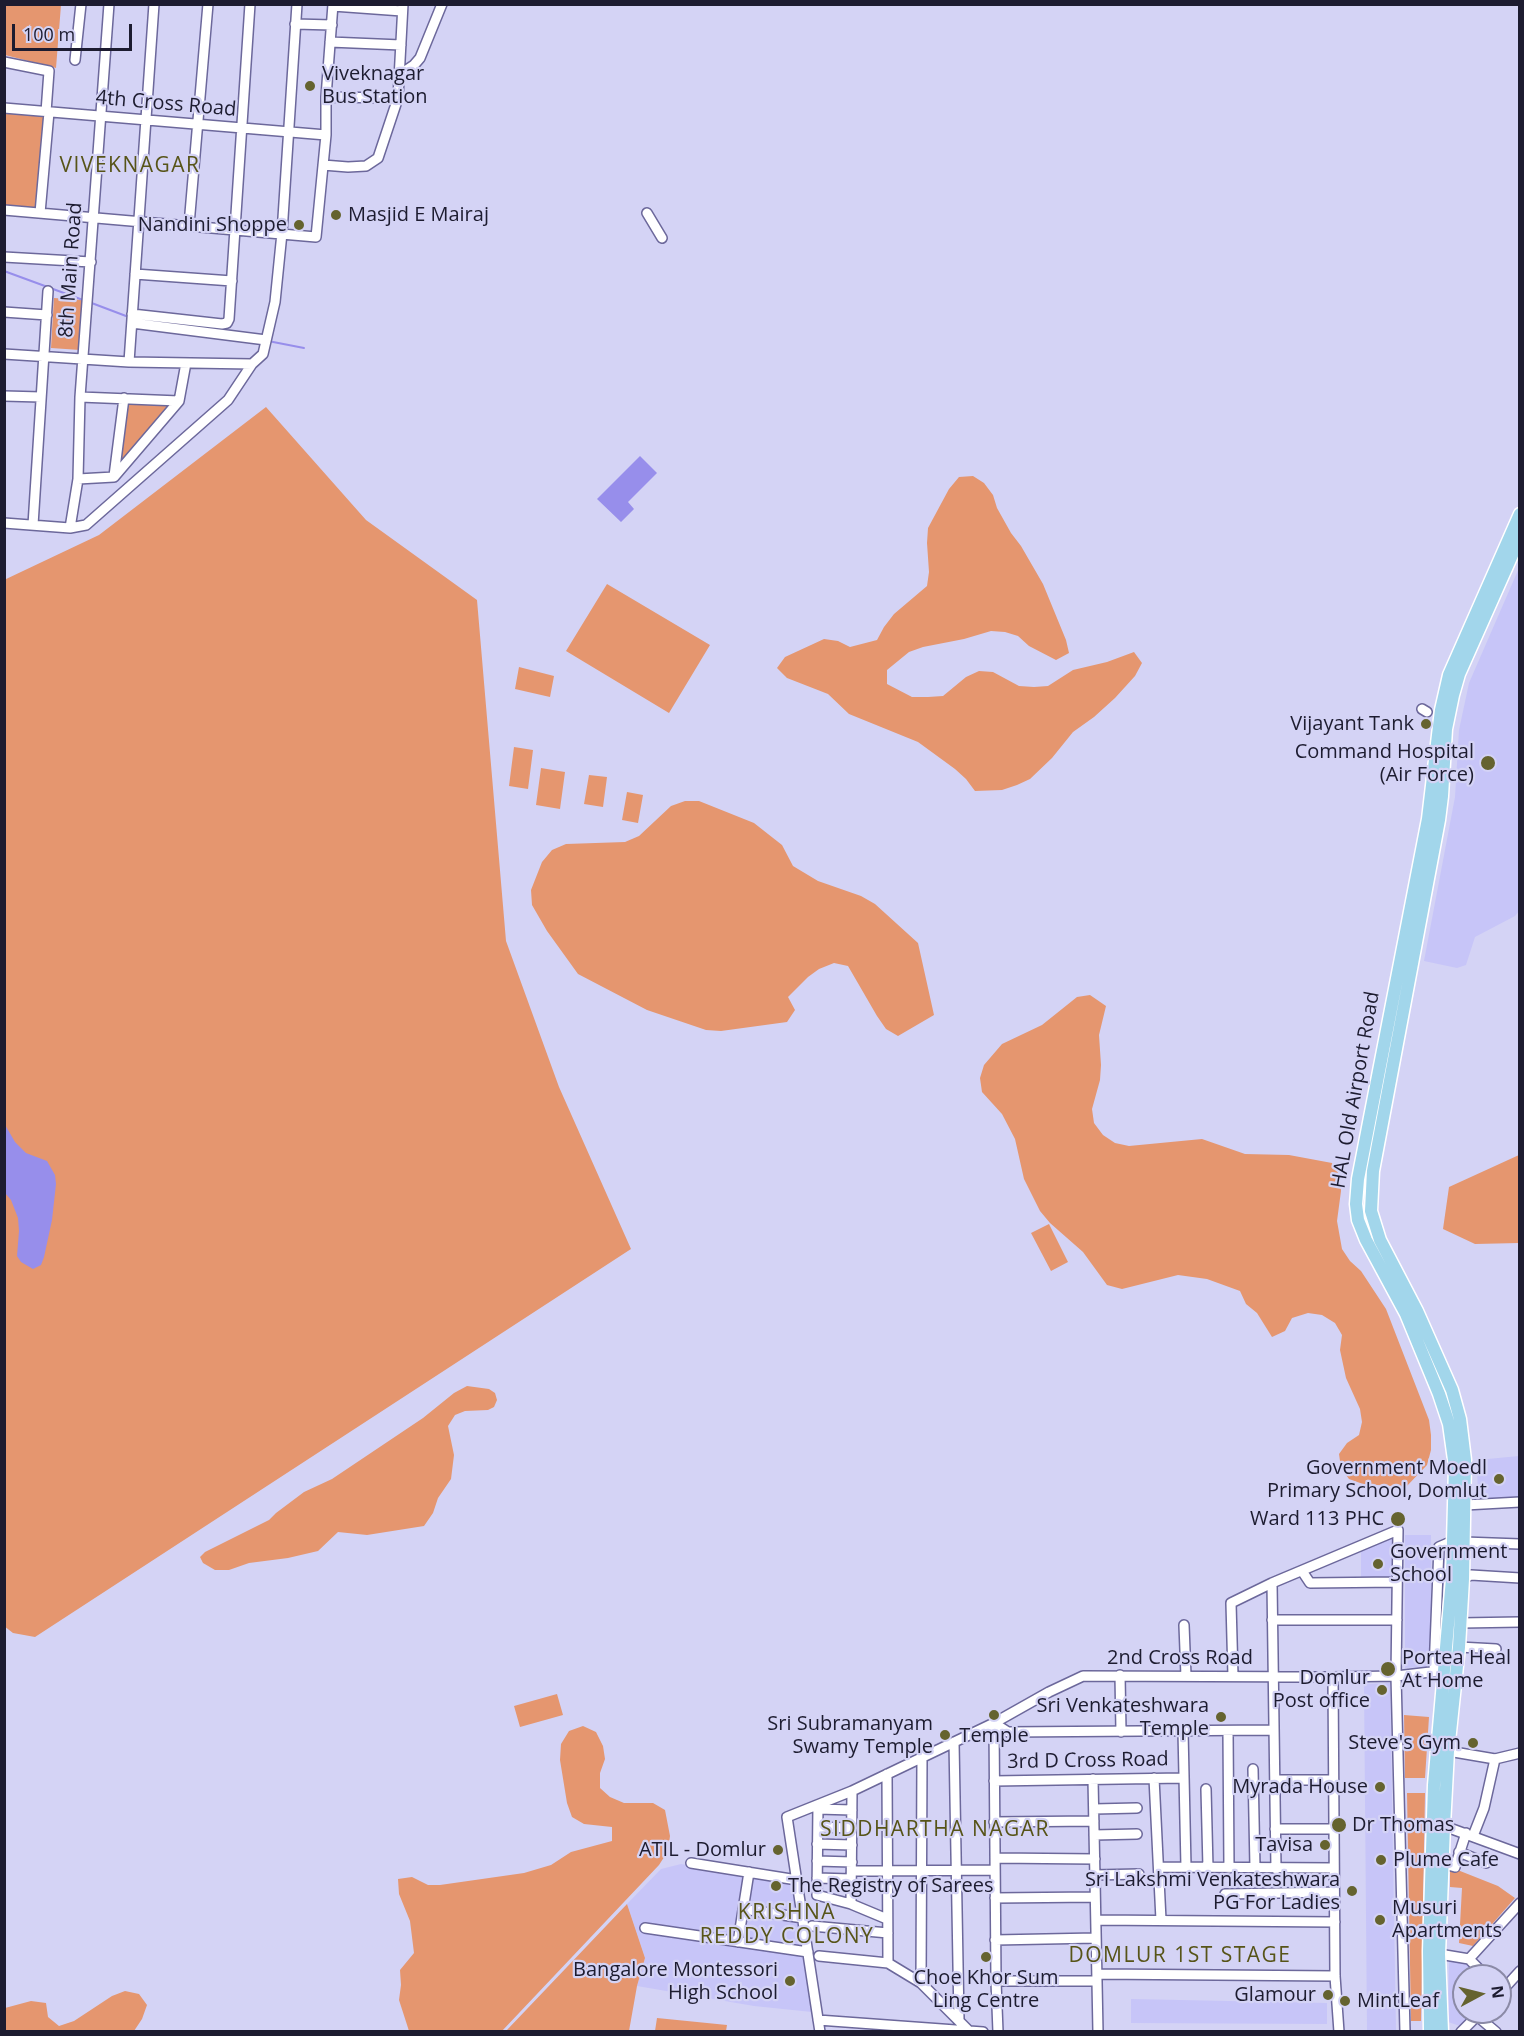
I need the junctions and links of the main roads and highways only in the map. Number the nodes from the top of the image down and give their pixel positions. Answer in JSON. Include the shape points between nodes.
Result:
{"nodes":[{"id":1,"x":1520,"y":514,"type":"edge"},
{"id":2,"x":1520,"y":537,"type":"edge"},
{"id":3,"x":1454,"y":676,"type":"junction"},
{"id":4,"x":1459,"y":1542,"type":"junction"},
{"id":5,"x":1445,"y":1671,"type":"junction"},
{"id":6,"x":1430,"y":2031,"type":"edge"},
{"id":7,"x":1442,"y":2031,"type":"edge"}],
"edges":[{"from":1,"to":3,"type":"main road","name":"HAL Old Airport Road"},
{"from":2,"to":3,"type":"main road","name":"HAL Old Airport Road"},
{"from":3,"to":4,"type":"main road","name":"HAL Old Airport Road","via":[[1439,820],[1373,1171],[1371,1211],[1380,1240],[1418,1311],[1452,1390],[1460,1419],[1465,1505]]},
{"from":3,"to":4,"type":"main road","name":"HAL Old Airport Road","via":[[1441,710],[1428,819],[1356,1204],[1366,1240],[1406,1314],[1449,1424]]},
{"from":4,"to":5,"type":"main road","name":"HAL Old Airport Road"},
{"from":4,"to":5,"type":"main road","name":"HAL Old Airport Road","via":[[1463,1579],[1459,1647]]},
{"from":5,"to":6,"type":"main road","name":"HAL Old Airport Road","via":[[1434,1785]]},
{"from":5,"to":7,"type":"main road","name":"HAL Old Airport Road","via":[[1448,1751],[1439,1953]]}]}
